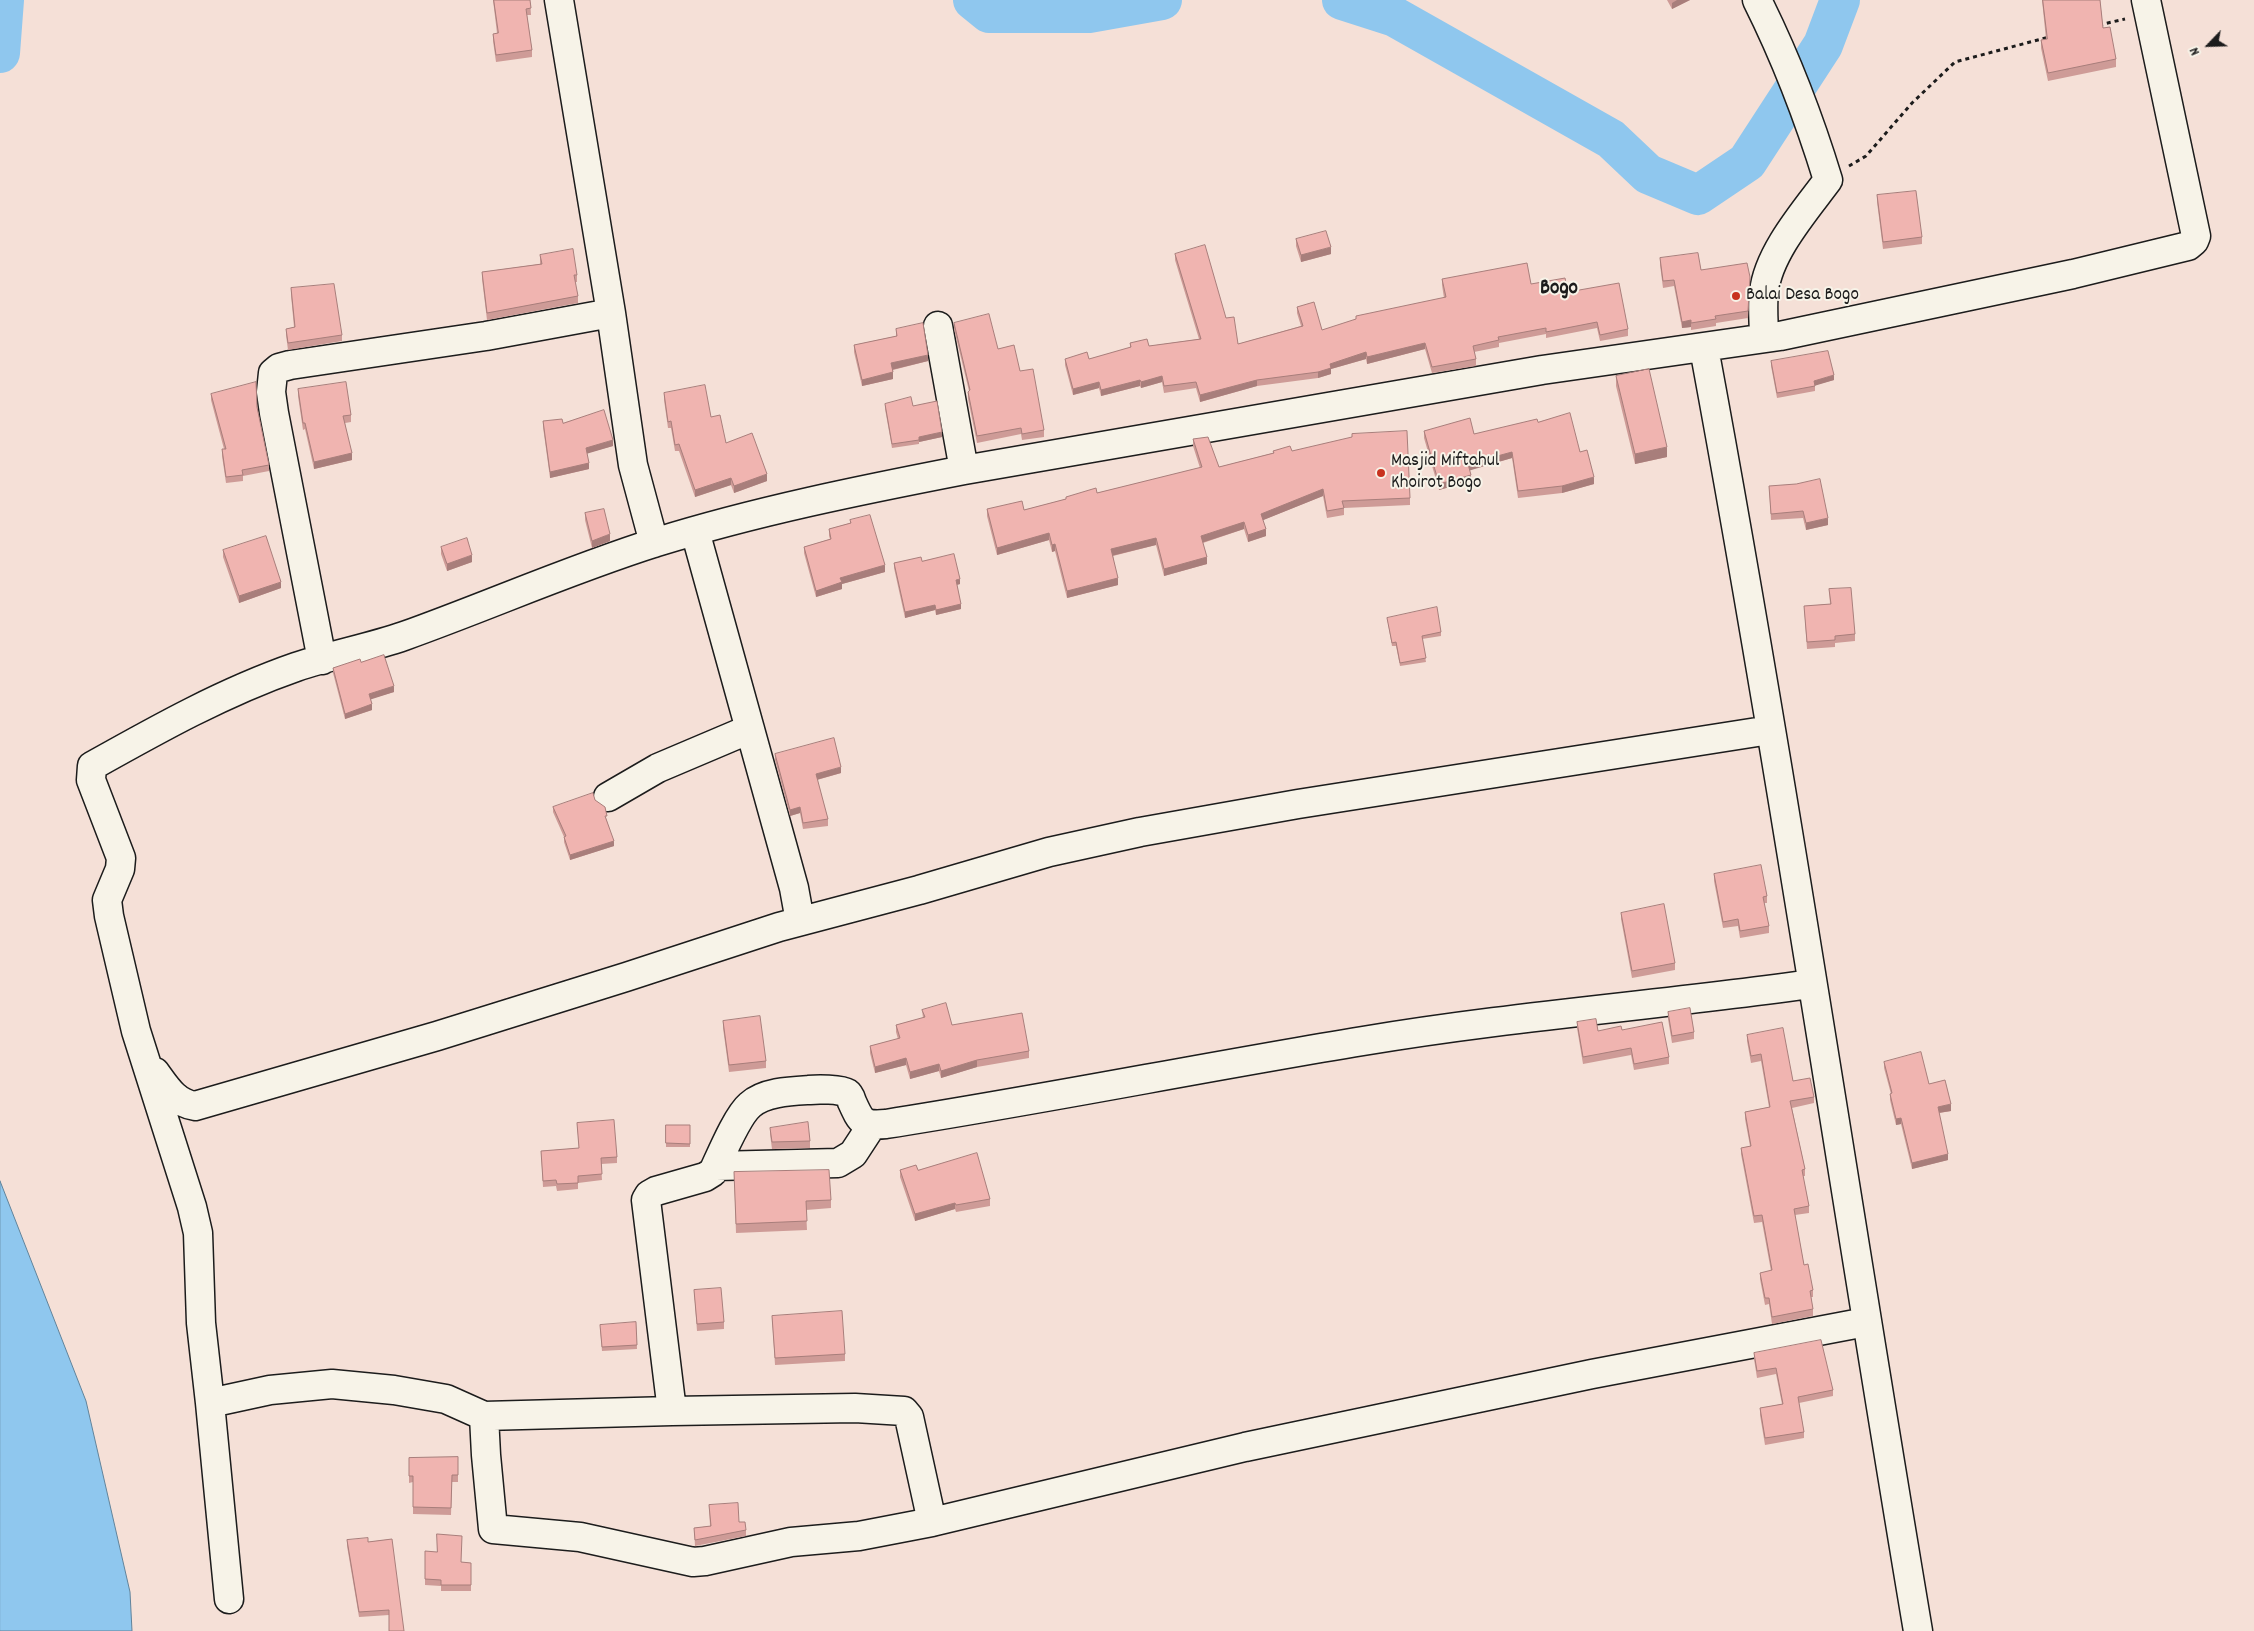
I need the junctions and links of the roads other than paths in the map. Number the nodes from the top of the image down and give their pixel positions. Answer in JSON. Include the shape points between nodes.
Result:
{"nodes":[{"id":1,"x":559,"y":0,"type":"edge"},
{"id":2,"x":1757,"y":0,"type":"edge"},
{"id":3,"x":2148,"y":7,"type":"edge"},
{"id":4,"x":611,"y":313,"type":"junction"},
{"id":5,"x":938,"y":326,"type":"dead end"},
{"id":6,"x":1764,"y":338,"type":"junction"},
{"id":7,"x":1704,"y":348,"type":"junction"},
{"id":8,"x":964,"y":470,"type":"junction"},
{"id":9,"x":695,"y":531,"type":"junction"},
{"id":10,"x":654,"y":543,"type":"junction"},
{"id":11,"x":322,"y":660,"type":"junction"},
{"id":12,"x":750,"y":729,"type":"junction"},
{"id":13,"x":1770,"y":730,"type":"junction"},
{"id":14,"x":608,"y":797,"type":"dead end"},
{"id":15,"x":800,"y":921,"type":"junction"},
{"id":16,"x":1811,"y":984,"type":"junction"},
{"id":17,"x":145,"y":1058,"type":"junction"},
{"id":18,"x":872,"y":1125,"type":"junction"},
{"id":19,"x":716,"y":1166,"type":"junction"},
{"id":20,"x":1866,"y":1322,"type":"junction"},
{"id":21,"x":210,"y":1404,"type":"junction"},
{"id":22,"x":672,"y":1411,"type":"junction"},
{"id":23,"x":484,"y":1416,"type":"junction"},
{"id":24,"x":932,"y":1522,"type":"junction"},
{"id":25,"x":229,"y":1598,"type":"dead end"},
{"id":26,"x":1918,"y":1631,"type":"edge"}],
"edges":[{"from":1,"to":4,"type":"street"},
{"from":2,"to":6,"type":"street","via":[[1775,35],[1828,180],[1783,244],[1768,272],[1764,292]]},
{"from":3,"to":6,"type":"street","via":[[2196,236],[2192,244],[2073,274]]},
{"from":4,"to":10,"type":"street","via":[[633,465]]},
{"from":4,"to":11,"type":"street","via":[[486,336],[290,365],[273,373],[274,413]]},
{"from":5,"to":8,"type":"street"},
{"from":6,"to":7,"type":"street"},
{"from":7,"to":8,"type":"street","via":[[1542,370]]},
{"from":7,"to":13,"type":"street","via":[[1727,464]]},
{"from":8,"to":9,"type":"street","via":[[871,488]]},
{"from":9,"to":10,"type":"street"},
{"from":9,"to":12,"type":"street"},
{"from":10,"to":11,"type":"street","via":[[402,637]]},
{"from":11,"to":17,"type":"street","via":[[288,670],[185,714],[92,766],[91,780],[121,858],[120,869],[107,900],[133,1022]]},
{"from":12,"to":14,"type":"street","via":[[658,768]]},
{"from":12,"to":15,"type":"street","via":[[794,888]]},
{"from":13,"to":15,"type":"street","via":[[1140,832],[1049,852]]},
{"from":13,"to":16,"type":"street"},
{"from":15,"to":17,"type":"street","via":[[455,1030],[195,1106],[173,1097]]},
{"from":16,"to":18,"type":"street","via":[[1365,1040],[1021,1102]]},
{"from":16,"to":20,"type":"street"},
{"from":17,"to":21,"type":"street","via":[[196,1224],[201,1323]]},
{"from":18,"to":19,"type":"street","via":[[853,1154],[838,1163]]},
{"from":18,"to":19,"type":"street","via":[[860,1119],[845,1092],[788,1091],[750,1104]]},
{"from":19,"to":22,"type":"street","via":[[714,1172],[705,1177],[656,1191],[646,1200]]},
{"from":20,"to":24,"type":"street","via":[[1592,1374],[1245,1447]]},
{"from":20,"to":26,"type":"street"},
{"from":21,"to":23,"type":"street","via":[[270,1390],[332,1384],[446,1399]]},
{"from":21,"to":25,"type":"street"},
{"from":22,"to":23,"type":"street"},
{"from":22,"to":24,"type":"street","via":[[855,1408],[904,1411]]},
{"from":23,"to":24,"type":"street","via":[[491,1524],[496,1531],[580,1537],[693,1562],[791,1542],[859,1536]]}]}
